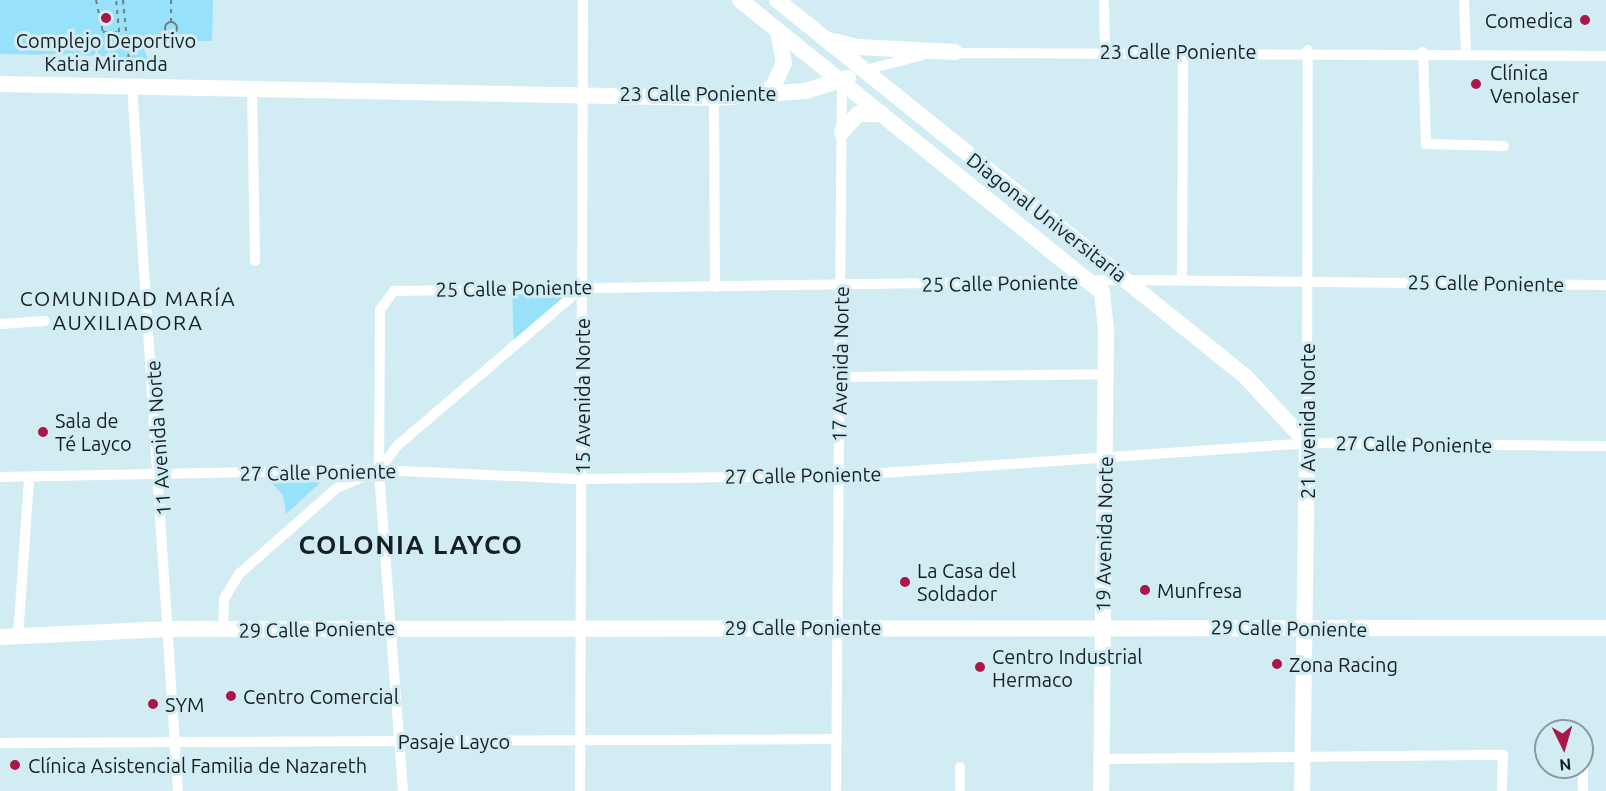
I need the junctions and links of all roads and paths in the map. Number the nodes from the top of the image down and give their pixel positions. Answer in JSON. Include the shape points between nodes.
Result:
{"nodes":[{"id":1,"x":96,"y":0,"type":"edge"},
{"id":2,"x":116,"y":0,"type":"edge"},
{"id":3,"x":123,"y":0,"type":"edge"},
{"id":4,"x":171,"y":0,"type":"edge"},
{"id":5,"x":582,"y":0,"type":"edge"},
{"id":6,"x":740,"y":0,"type":"edge"},
{"id":7,"x":777,"y":0,"type":"edge"},
{"id":8,"x":1104,"y":0,"type":"edge"},
{"id":9,"x":1464,"y":0,"type":"edge"},
{"id":10,"x":171,"y":22,"type":"junction"},
{"id":11,"x":778,"y":31,"type":"junction"},
{"id":12,"x":819,"y":37,"type":"junction"},
{"id":13,"x":1308,"y":50,"type":"junction"},
{"id":14,"x":955,"y":52,"type":"junction"},
{"id":15,"x":1105,"y":52,"type":"junction"},
{"id":16,"x":1183,"y":52,"type":"junction"},
{"id":17,"x":1423,"y":52,"type":"junction"},
{"id":18,"x":1466,"y":52,"type":"junction"},
{"id":19,"x":1606,"y":56,"type":"edge"},
{"id":20,"x":862,"y":71,"type":"junction"},
{"id":21,"x":842,"y":81,"type":"junction"},
{"id":22,"x":0,"y":84,"type":"edge"},
{"id":23,"x":132,"y":86,"type":"junction"},
{"id":24,"x":252,"y":87,"type":"junction"},
{"id":25,"x":583,"y":92,"type":"junction"},
{"id":26,"x":761,"y":96,"type":"junction"},
{"id":27,"x":714,"y":98,"type":"junction"},
{"id":28,"x":883,"y":114,"type":"junction"},
{"id":29,"x":842,"y":132,"type":"junction"},
{"id":30,"x":1504,"y":146,"type":"dead end"},
{"id":31,"x":255,"y":261,"type":"dead end"},
{"id":32,"x":1127,"y":280,"type":"junction"},
{"id":33,"x":1182,"y":280,"type":"junction"},
{"id":34,"x":1307,"y":280,"type":"junction"},
{"id":35,"x":1094,"y":281,"type":"junction"},
{"id":36,"x":1606,"y":285,"type":"edge"},
{"id":37,"x":841,"y":286,"type":"junction"},
{"id":38,"x":583,"y":287,"type":"junction"},
{"id":39,"x":715,"y":287,"type":"junction"},
{"id":40,"x":45,"y":321,"type":"dead end"},
{"id":41,"x":0,"y":324,"type":"edge"},
{"id":42,"x":1106,"y":374,"type":"junction"},
{"id":43,"x":839,"y":377,"type":"junction"},
{"id":44,"x":1307,"y":443,"type":"junction"},
{"id":45,"x":1606,"y":446,"type":"edge"},
{"id":46,"x":1106,"y":460,"type":"junction"},
{"id":47,"x":378,"y":470,"type":"junction"},
{"id":48,"x":161,"y":475,"type":"junction"},
{"id":49,"x":839,"y":476,"type":"junction"},
{"id":50,"x":0,"y":477,"type":"edge"},
{"id":51,"x":29,"y":478,"type":"junction"},
{"id":52,"x":581,"y":478,"type":"junction"},
{"id":53,"x":1103,"y":624,"type":"junction"},
{"id":54,"x":579,"y":627,"type":"junction"},
{"id":55,"x":388,"y":628,"type":"junction"},
{"id":56,"x":837,"y":628,"type":"junction"},
{"id":57,"x":1606,"y":628,"type":"edge"},
{"id":58,"x":169,"y":629,"type":"junction"},
{"id":59,"x":223,"y":630,"type":"junction"},
{"id":60,"x":1305,"y":630,"type":"junction"},
{"id":61,"x":0,"y":637,"type":"edge"},
{"id":62,"x":18,"y":637,"type":"junction"},
{"id":63,"x":837,"y":739,"type":"junction"},
{"id":64,"x":175,"y":741,"type":"junction"},
{"id":65,"x":399,"y":741,"type":"junction"},
{"id":66,"x":579,"y":741,"type":"junction"},
{"id":67,"x":0,"y":743,"type":"edge"},
{"id":68,"x":1302,"y":757,"type":"junction"},
{"id":69,"x":1101,"y":759,"type":"junction"},
{"id":70,"x":960,"y":767,"type":"dead end"},
{"id":71,"x":178,"y":791,"type":"edge"},
{"id":72,"x":403,"y":791,"type":"edge"},
{"id":73,"x":580,"y":791,"type":"edge"},
{"id":74,"x":836,"y":791,"type":"edge"},
{"id":75,"x":960,"y":791,"type":"edge"},
{"id":76,"x":1101,"y":791,"type":"edge"},
{"id":77,"x":1302,"y":791,"type":"edge"},
{"id":78,"x":1503,"y":791,"type":"edge"}],
"edges":[{"from":1,"to":2,"type":"path","via":[[103,32],[118,32]]},
{"from":3,"to":23,"type":"path"},
{"from":4,"to":10,"type":"path"},
{"from":5,"to":25,"type":"street","name":"15 Avenida Norte"},
{"from":6,"to":11,"type":"street","name":"Diagonal Universitaria"},
{"from":7,"to":12,"type":"street","name":"Diagonal Universitaria"},
{"from":8,"to":15,"type":"street"},
{"from":9,"to":18,"type":"street"},
{"from":10,"to":10,"type":"path","via":[[177,29],[170,34],[165,26]]},
{"from":11,"to":21,"type":"street","name":"Diagonal Universitaria"},
{"from":11,"to":26,"type":"street","via":[[784,54],[782,71]]},
{"from":12,"to":14,"type":"street","via":[[858,47]]},
{"from":12,"to":20,"type":"street","name":"Diagonal Universitaria"},
{"from":13,"to":16,"type":"street","name":"23 Calle Poniente"},
{"from":13,"to":17,"type":"street","name":"23 Calle Poniente"},
{"from":13,"to":34,"type":"street","name":"21 Avenida Norte"},
{"from":14,"to":15,"type":"street","name":"23 Calle Poniente"},
{"from":14,"to":20,"type":"street","name":"23 Calle Poniente"},
{"from":15,"to":16,"type":"street","name":"23 Calle Poniente"},
{"from":16,"to":33,"type":"street"},
{"from":17,"to":18,"type":"street","name":"23 Calle Poniente"},
{"from":17,"to":30,"type":"street","via":[[1426,144]]},
{"from":18,"to":19,"type":"street","name":"23 Calle Poniente"},
{"from":20,"to":21,"type":"street","name":"23 Calle Poniente"},
{"from":20,"to":32,"type":"street","name":"Diagonal Universitaria"},
{"from":21,"to":26,"type":"street","name":"23 Calle Poniente"},
{"from":21,"to":28,"type":"street","name":"Diagonal Universitaria"},
{"from":21,"to":29,"type":"street","name":"17 Avenida Norte"},
{"from":22,"to":23,"type":"street","name":"23 Calle Poniente"},
{"from":23,"to":24,"type":"street","name":"23 Calle Poniente"},
{"from":23,"to":48,"type":"street","name":"11 Avenida Norte"},
{"from":24,"to":25,"type":"street","name":"23 Calle Poniente"},
{"from":24,"to":31,"type":"street"},
{"from":25,"to":27,"type":"street","name":"23 Calle Poniente"},
{"from":25,"to":38,"type":"street","name":"15 Avenida Norte"},
{"from":26,"to":27,"type":"street","name":"23 Calle Poniente"},
{"from":27,"to":39,"type":"street"},
{"from":28,"to":29,"type":"street","via":[[858,114]]},
{"from":28,"to":35,"type":"street","name":"Diagonal Universitaria"},
{"from":29,"to":37,"type":"street","name":"17 Avenida Norte"},
{"from":32,"to":33,"type":"street","name":"25 Calle Poniente"},
{"from":32,"to":35,"type":"street","name":"25 Calle Poniente"},
{"from":32,"to":44,"type":"street","name":"Diagonal Universitaria","via":[[1276,404]]},
{"from":33,"to":34,"type":"street","name":"25 Calle Poniente"},
{"from":34,"to":36,"type":"street","name":"25 Calle Poniente"},
{"from":34,"to":44,"type":"street","name":"21 Avenida Norte"},
{"from":35,"to":37,"type":"street","name":"25 Calle Poniente"},
{"from":35,"to":42,"type":"street","name":"19 Avenida Norte","via":[[1105,304]]},
{"from":37,"to":39,"type":"street","name":"25 Calle Poniente"},
{"from":37,"to":43,"type":"street","name":"17 Avenida Norte"},
{"from":38,"to":39,"type":"street","name":"25 Calle Poniente"},
{"from":38,"to":47,"type":"street","via":[[398,445]]},
{"from":38,"to":47,"type":"street","name":"25 Calle Poniente","via":[[394,291],[380,310]]},
{"from":38,"to":52,"type":"street","name":"15 Avenida Norte"},
{"from":40,"to":41,"type":"street"},
{"from":42,"to":43,"type":"street"},
{"from":42,"to":46,"type":"street","name":"19 Avenida Norte"},
{"from":43,"to":49,"type":"street","name":"17 Avenida Norte"},
{"from":44,"to":45,"type":"street","name":"27 Calle Poniente"},
{"from":44,"to":46,"type":"street","name":"27 Calle Poniente"},
{"from":44,"to":60,"type":"street","name":"21 Avenida Norte"},
{"from":46,"to":49,"type":"street","name":"27 Calle Poniente"},
{"from":46,"to":53,"type":"street","name":"19 Avenida Norte"},
{"from":47,"to":48,"type":"street","name":"27 Calle Poniente"},
{"from":47,"to":52,"type":"street","name":"27 Calle Poniente"},
{"from":47,"to":55,"type":"street"},
{"from":47,"to":59,"type":"street","via":[[337,488],[240,574],[224,599]]},
{"from":48,"to":51,"type":"street","name":"27 Calle Poniente"},
{"from":48,"to":58,"type":"street","name":"11 Avenida Norte"},
{"from":49,"to":52,"type":"street","name":"27 Calle Poniente"},
{"from":49,"to":56,"type":"street","name":"17 Avenida Norte"},
{"from":50,"to":51,"type":"street","name":"27 Calle Poniente"},
{"from":51,"to":62,"type":"street"},
{"from":52,"to":54,"type":"street","name":"15 Avenida Norte"},
{"from":53,"to":56,"type":"street","name":"29 Calle Poniente"},
{"from":53,"to":60,"type":"street","name":"29 Calle Poniente"},
{"from":53,"to":69,"type":"street","name":"19 Avenida Norte"},
{"from":54,"to":55,"type":"street","name":"29 Calle Poniente"},
{"from":54,"to":56,"type":"street","name":"29 Calle Poniente"},
{"from":54,"to":66,"type":"street","name":"15 Avenida Norte"},
{"from":55,"to":59,"type":"street","name":"29 Calle Poniente"},
{"from":55,"to":65,"type":"street"},
{"from":56,"to":63,"type":"street","name":"17 Avenida Norte"},
{"from":57,"to":60,"type":"street","name":"29 Calle Poniente"},
{"from":58,"to":59,"type":"street","name":"29 Calle Poniente"},
{"from":58,"to":62,"type":"street","name":"29 Calle Poniente"},
{"from":58,"to":64,"type":"street","name":"11 Avenida Norte"},
{"from":60,"to":68,"type":"street","name":"21 Avenida Norte"},
{"from":61,"to":62,"type":"street","name":"29 Calle Poniente"},
{"from":63,"to":66,"type":"street","name":"Pasaje Layco"},
{"from":63,"to":74,"type":"street","name":"17 Avenida Norte"},
{"from":64,"to":65,"type":"street","name":"Pasaje Layco"},
{"from":64,"to":67,"type":"street","name":"Pasaje Layco"},
{"from":64,"to":71,"type":"street","name":"11 Avenida Norte"},
{"from":65,"to":66,"type":"street","name":"Pasaje Layco"},
{"from":65,"to":72,"type":"street"},
{"from":66,"to":73,"type":"street","name":"15 Avenida Norte"},
{"from":68,"to":69,"type":"street"},
{"from":68,"to":77,"type":"street","name":"21 Avenida Norte"},
{"from":68,"to":78,"type":"street","via":[[1503,755]]},
{"from":69,"to":76,"type":"street","name":"19 Avenida Norte"},
{"from":70,"to":75,"type":"street"}]}
